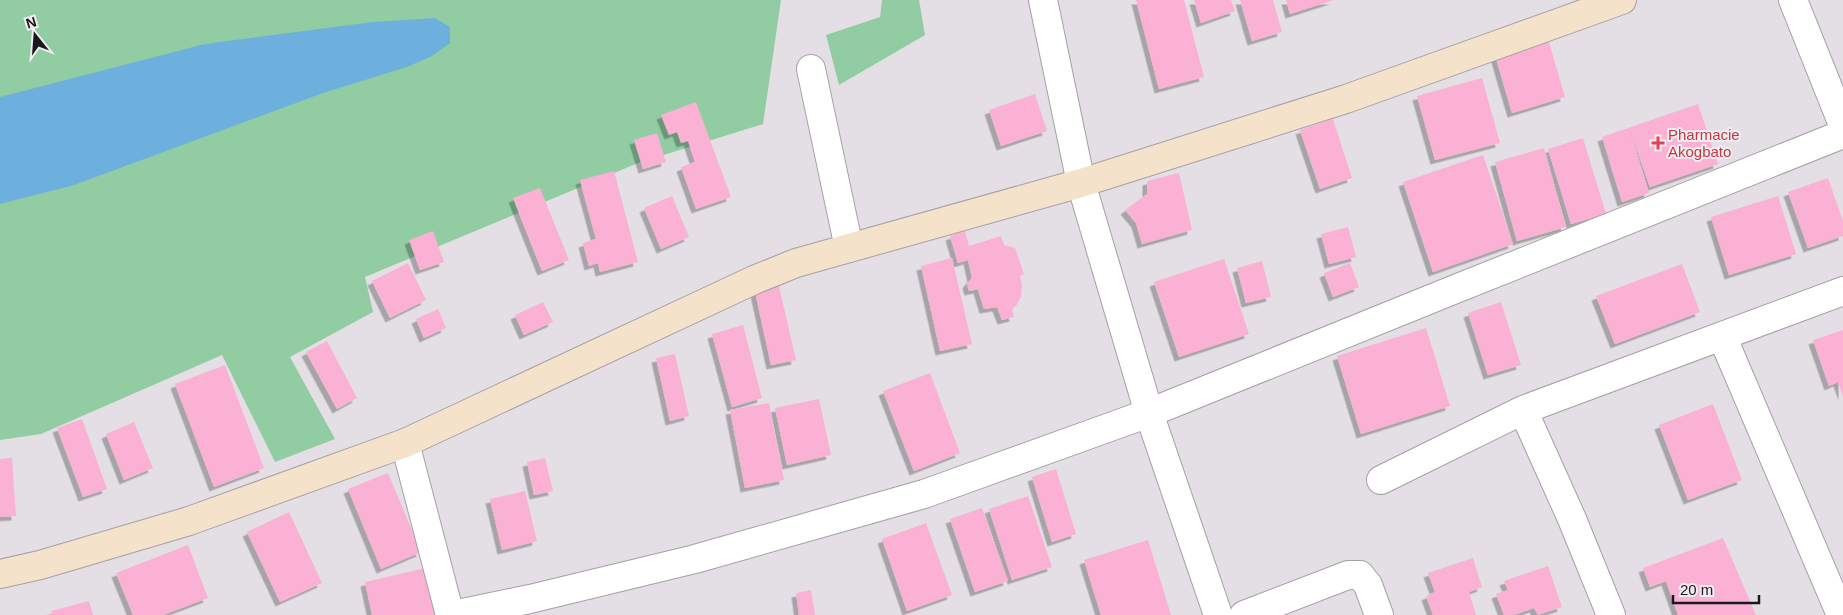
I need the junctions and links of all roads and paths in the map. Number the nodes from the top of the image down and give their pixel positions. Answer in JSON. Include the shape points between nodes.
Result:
{"nodes":[{"id":1,"x":1043,"y":0,"type":"edge"},
{"id":2,"x":1622,"y":0,"type":"edge"},
{"id":3,"x":1792,"y":0,"type":"edge"},
{"id":4,"x":811,"y":68,"type":"dead end"},
{"id":5,"x":1843,"y":125,"type":"edge"},
{"id":6,"x":1843,"y":134,"type":"edge"},
{"id":7,"x":1081,"y":183,"type":"junction"},
{"id":8,"x":849,"y":248,"type":"junction"},
{"id":9,"x":1843,"y":291,"type":"edge"},
{"id":10,"x":1722,"y":336,"type":"junction"},
{"id":11,"x":1523,"y":410,"type":"junction"},
{"id":12,"x":1149,"y":413,"type":"junction"},
{"id":13,"x":405,"y":443,"type":"junction"},
{"id":14,"x":1380,"y":480,"type":"dead end"},
{"id":15,"x":0,"y":574,"type":"edge"},
{"id":16,"x":452,"y":615,"type":"edge"},
{"id":17,"x":1218,"y":615,"type":"edge"},
{"id":18,"x":1244,"y":615,"type":"edge"},
{"id":19,"x":1379,"y":615,"type":"edge"},
{"id":20,"x":1611,"y":615,"type":"edge"},
{"id":21,"x":1840,"y":615,"type":"edge"}],
"edges":[{"from":1,"to":7,"type":"street"},
{"from":2,"to":7,"type":"street","via":[[1346,99]]},
{"from":3,"to":5,"type":"street"},
{"from":4,"to":8,"type":"street"},
{"from":6,"to":12,"type":"street"},
{"from":7,"to":8,"type":"street"},
{"from":7,"to":12,"type":"street"},
{"from":8,"to":13,"type":"street","via":[[754,280]]},
{"from":9,"to":10,"type":"street"},
{"from":10,"to":11,"type":"street"},
{"from":10,"to":21,"type":"street"},
{"from":11,"to":14,"type":"street"},
{"from":11,"to":20,"type":"street"},
{"from":12,"to":16,"type":"street","via":[[924,494],[694,559]]},
{"from":12,"to":17,"type":"street"},
{"from":13,"to":15,"type":"street","via":[[189,521]]},
{"from":13,"to":16,"type":"street"},
{"from":18,"to":19,"type":"street","via":[[1348,575],[1360,575],[1368,585]]}]}
